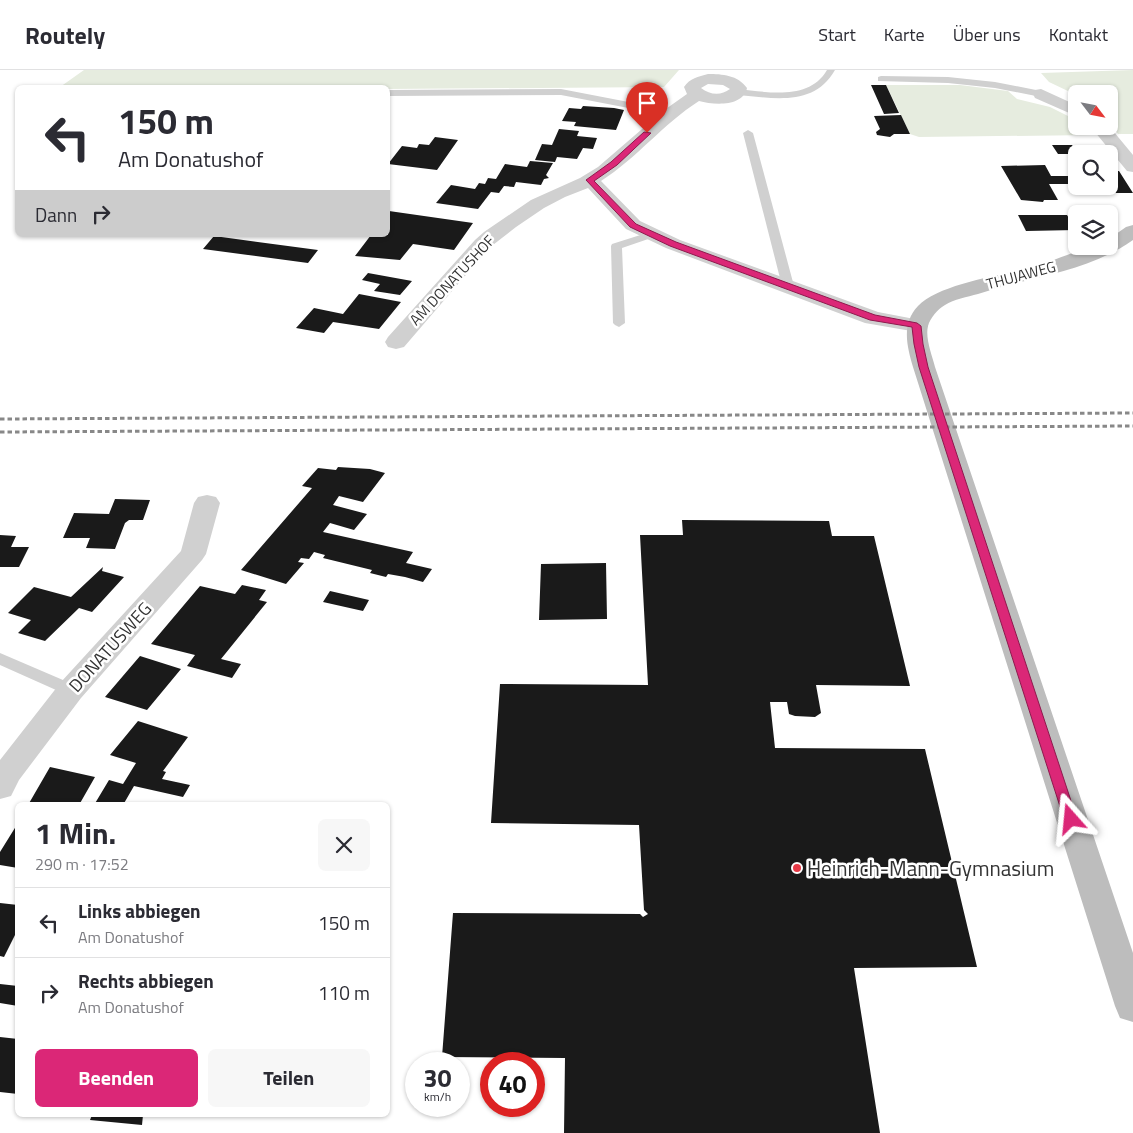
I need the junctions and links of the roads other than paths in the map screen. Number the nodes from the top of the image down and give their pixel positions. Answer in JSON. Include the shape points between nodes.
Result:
{"nodes":[{"id":1,"x":831,"y":70,"type":"edge"},
{"id":2,"x":718,"y":75,"type":"edge"},
{"id":3,"x":881,"y":79,"type":"dead end"},
{"id":4,"x":738,"y":92,"type":"junction"},
{"id":5,"x":390,"y":93,"type":"edge"},
{"id":6,"x":1041,"y":94,"type":"joint"},
{"id":7,"x":697,"y":95,"type":"junction"},
{"id":8,"x":1068,"y":107,"type":"edge"},
{"id":9,"x":670,"y":113,"type":"junction"},
{"id":10,"x":748,"y":132,"type":"dead end"},
{"id":11,"x":1108,"y":135,"type":"edge"},
{"id":12,"x":1133,"y":167,"type":"edge"},
{"id":13,"x":590,"y":180,"type":"junction"},
{"id":14,"x":1133,"y":231,"type":"edge"},
{"id":15,"x":653,"y":234,"type":"junction"},
{"id":16,"x":788,"y":286,"type":"junction"},
{"id":17,"x":619,"y":323,"type":"dead end"},
{"id":18,"x":917,"y":326,"type":"junction"},
{"id":19,"x":396,"y":342,"type":"dead end"},
{"id":20,"x":207,"y":503,"type":"dead end"},
{"id":21,"x":0,"y":659,"type":"edge"},
{"id":22,"x":70,"y":690,"type":"junction"},
{"id":23,"x":0,"y":786,"type":"edge"},
{"id":24,"x":1133,"y":1006,"type":"edge"}],
"edges":[{"from":1,"to":4,"type":"lane","via":[[826,81],[793,96]]},
{"from":2,"to":4,"type":"street","via":[[735,84]]},
{"from":2,"to":7,"type":"street","via":[[694,84],[693,91]]},
{"from":3,"to":6,"type":"lane","via":[[948,80]]},
{"from":4,"to":7,"type":"street","via":[[725,98]]},
{"from":5,"to":9,"type":"lane","via":[[561,92]]},
{"from":6,"to":8,"type":"street"},
{"from":7,"to":9,"type":"street","name":"AM DONATUSHOF"},
{"from":9,"to":13,"type":"street","name":"AM DONATUSHOF"},
{"from":10,"to":16,"type":"lane"},
{"from":11,"to":12,"type":"street"},
{"from":13,"to":15,"type":"street","via":[[633,225]]},
{"from":13,"to":19,"type":"street","name":"AM DONATUSHOF","via":[[541,202],[482,244]]},
{"from":14,"to":18,"type":"street","name":"THUJAWEG","via":[[1110,247],[1078,259],[938,300],[925,311]]},
{"from":15,"to":16,"type":"street"},
{"from":15,"to":17,"type":"lane","via":[[616,246]]},
{"from":16,"to":18,"type":"street","via":[[873,318]]},
{"from":18,"to":24,"type":"street","via":[[924,367]]},
{"from":20,"to":22,"type":"street","name":"DONATUSWEG","via":[[193,554]]},
{"from":21,"to":22,"type":"lane"},
{"from":22,"to":23,"type":"street","name":"DONATUSWEG"}]}
